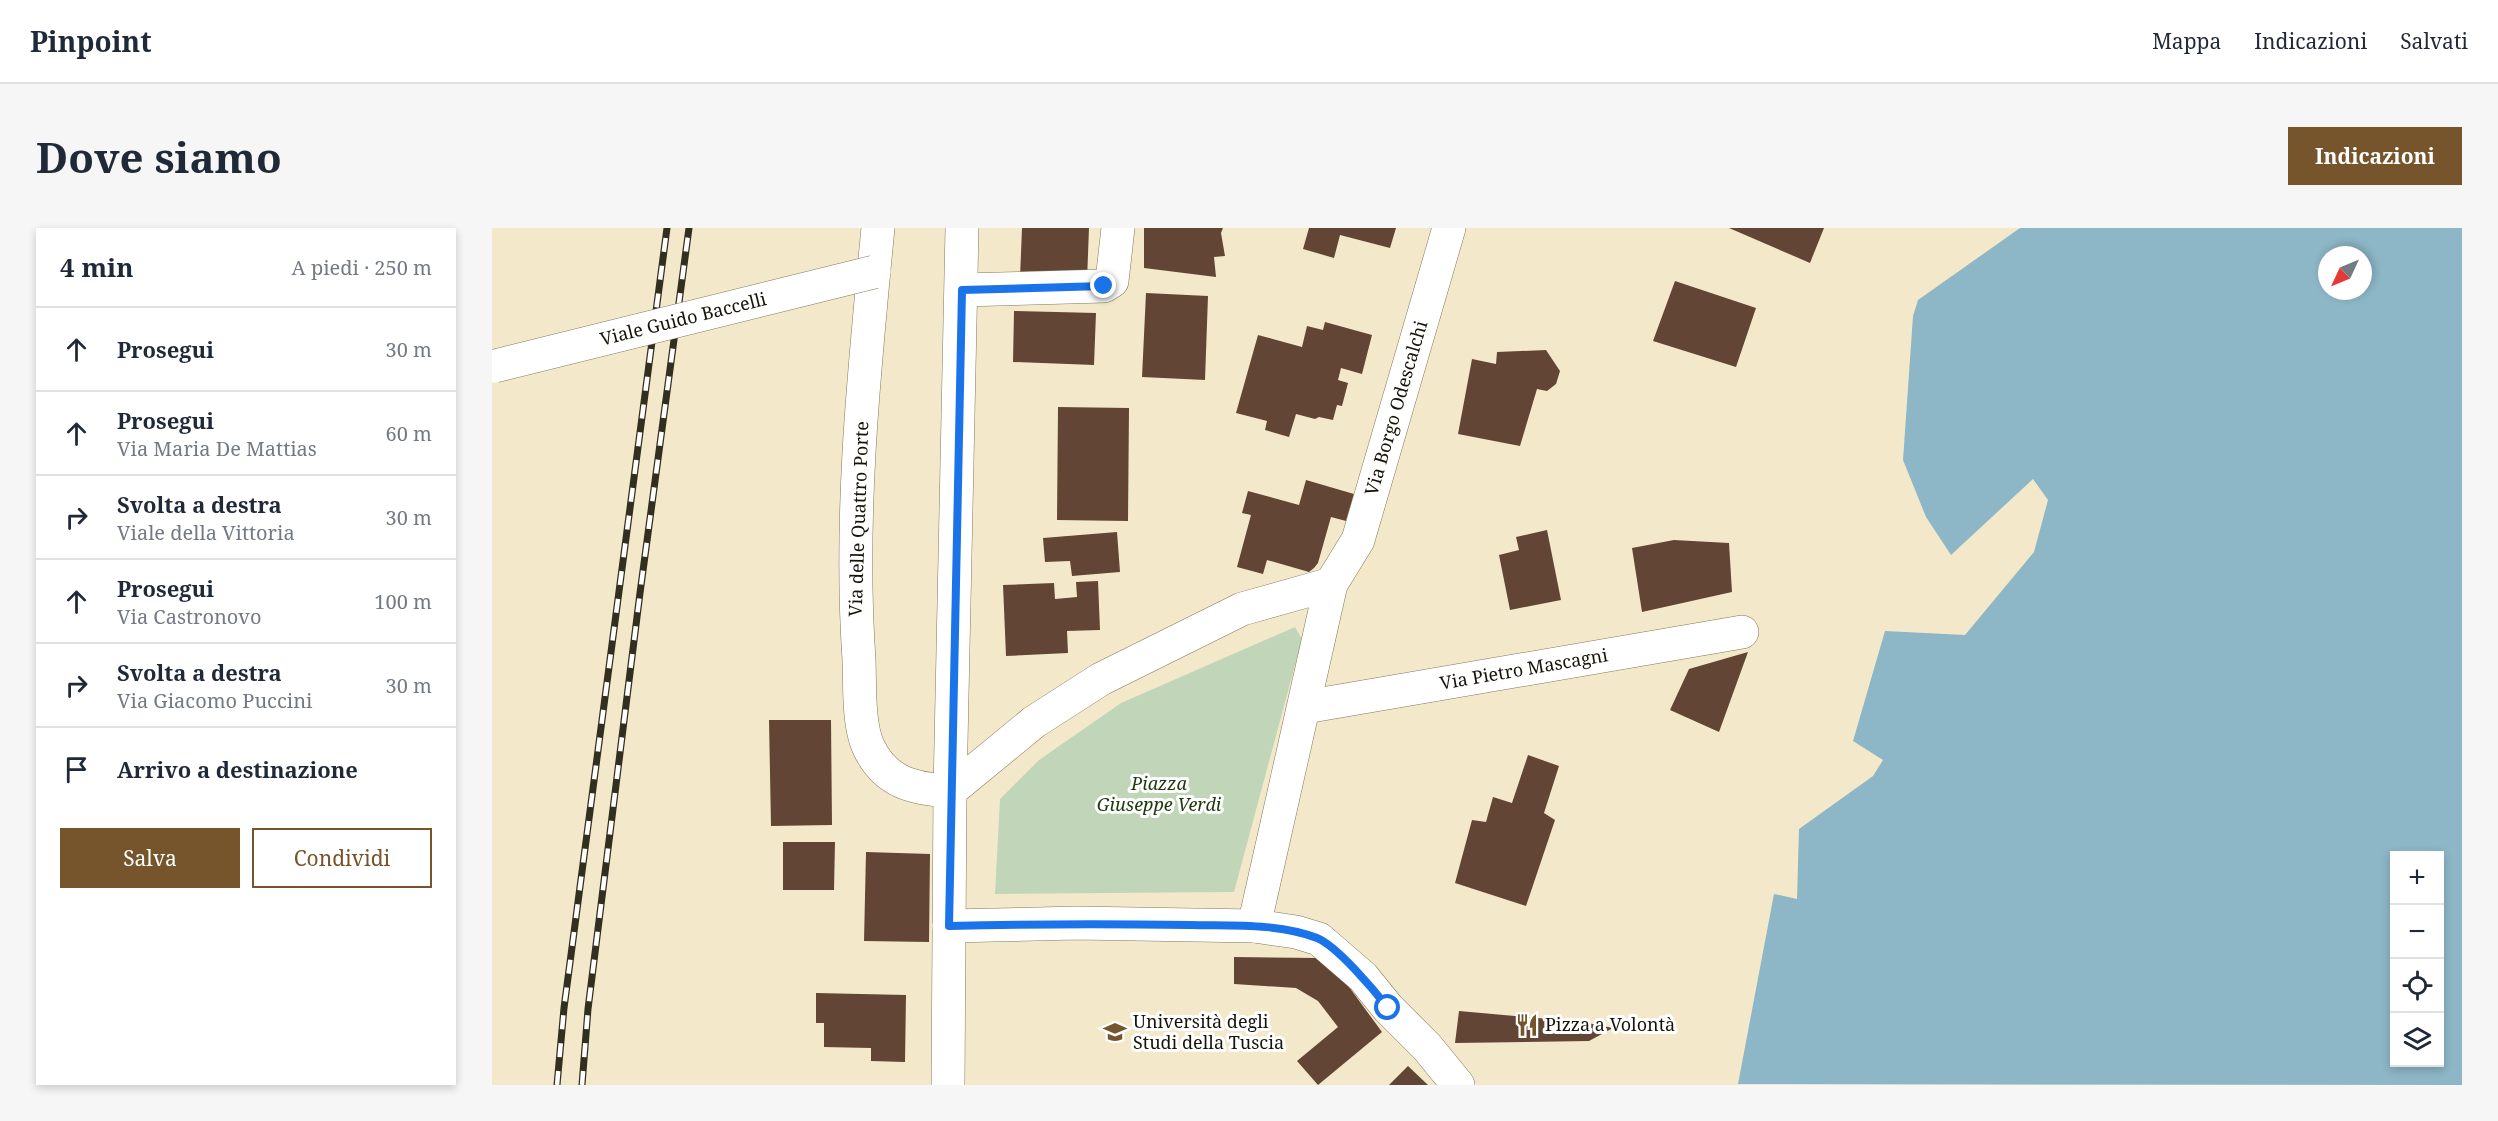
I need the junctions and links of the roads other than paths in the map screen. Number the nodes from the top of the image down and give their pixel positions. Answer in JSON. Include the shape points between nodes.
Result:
{"nodes":[{"id":1,"x":878,"y":228,"type":"edge"},
{"id":2,"x":962,"y":228,"type":"edge"},
{"id":3,"x":1118,"y":228,"type":"edge"},
{"id":4,"x":1449,"y":228,"type":"edge"},
{"id":5,"x":874,"y":272,"type":"junction"},
{"id":6,"x":962,"y":290,"type":"junction"},
{"id":7,"x":494,"y":367,"type":"edge"},
{"id":8,"x":1331,"y":584,"type":"junction"},
{"id":9,"x":1742,"y":632,"type":"dead end"},
{"id":10,"x":1305,"y":707,"type":"junction"},
{"id":11,"x":950,"y":791,"type":"junction"},
{"id":12,"x":949,"y":926,"type":"junction"},
{"id":13,"x":1254,"y":927,"type":"junction"},
{"id":14,"x":948,"y":1085,"type":"edge"},
{"id":15,"x":1458,"y":1085,"type":"edge"}],
"edges":[{"from":1,"to":5,"type":"street","name":"Via delle Quattro Porte"},
{"from":2,"to":6,"type":"street"},
{"from":3,"to":6,"type":"street","via":[[1112,281],[1104,286]]},
{"from":4,"to":8,"type":"street","name":"Via Borgo Odescalchi","via":[[1358,540]]},
{"from":5,"to":7,"type":"street","name":"Viale Guido Baccelli","bridge":true},
{"from":5,"to":11,"type":"street","name":"Via delle Quattro Porte","via":[[855,522],[856,624],[863,724],[868,746],[895,778],[915,788]]},
{"from":6,"to":11,"type":"street"},
{"from":8,"to":10,"type":"street"},
{"from":8,"to":11,"type":"street","via":[[1242,609],[1101,679],[1034,722]]},
{"from":9,"to":10,"type":"street","name":"Via Pietro Mascagni"},
{"from":10,"to":13,"type":"street"},
{"from":11,"to":12,"type":"street"},
{"from":12,"to":13,"type":"street","via":[[1077,923]]},
{"from":12,"to":14,"type":"street"},
{"from":13,"to":15,"type":"street","via":[[1319,939],[1363,977]]}]}
